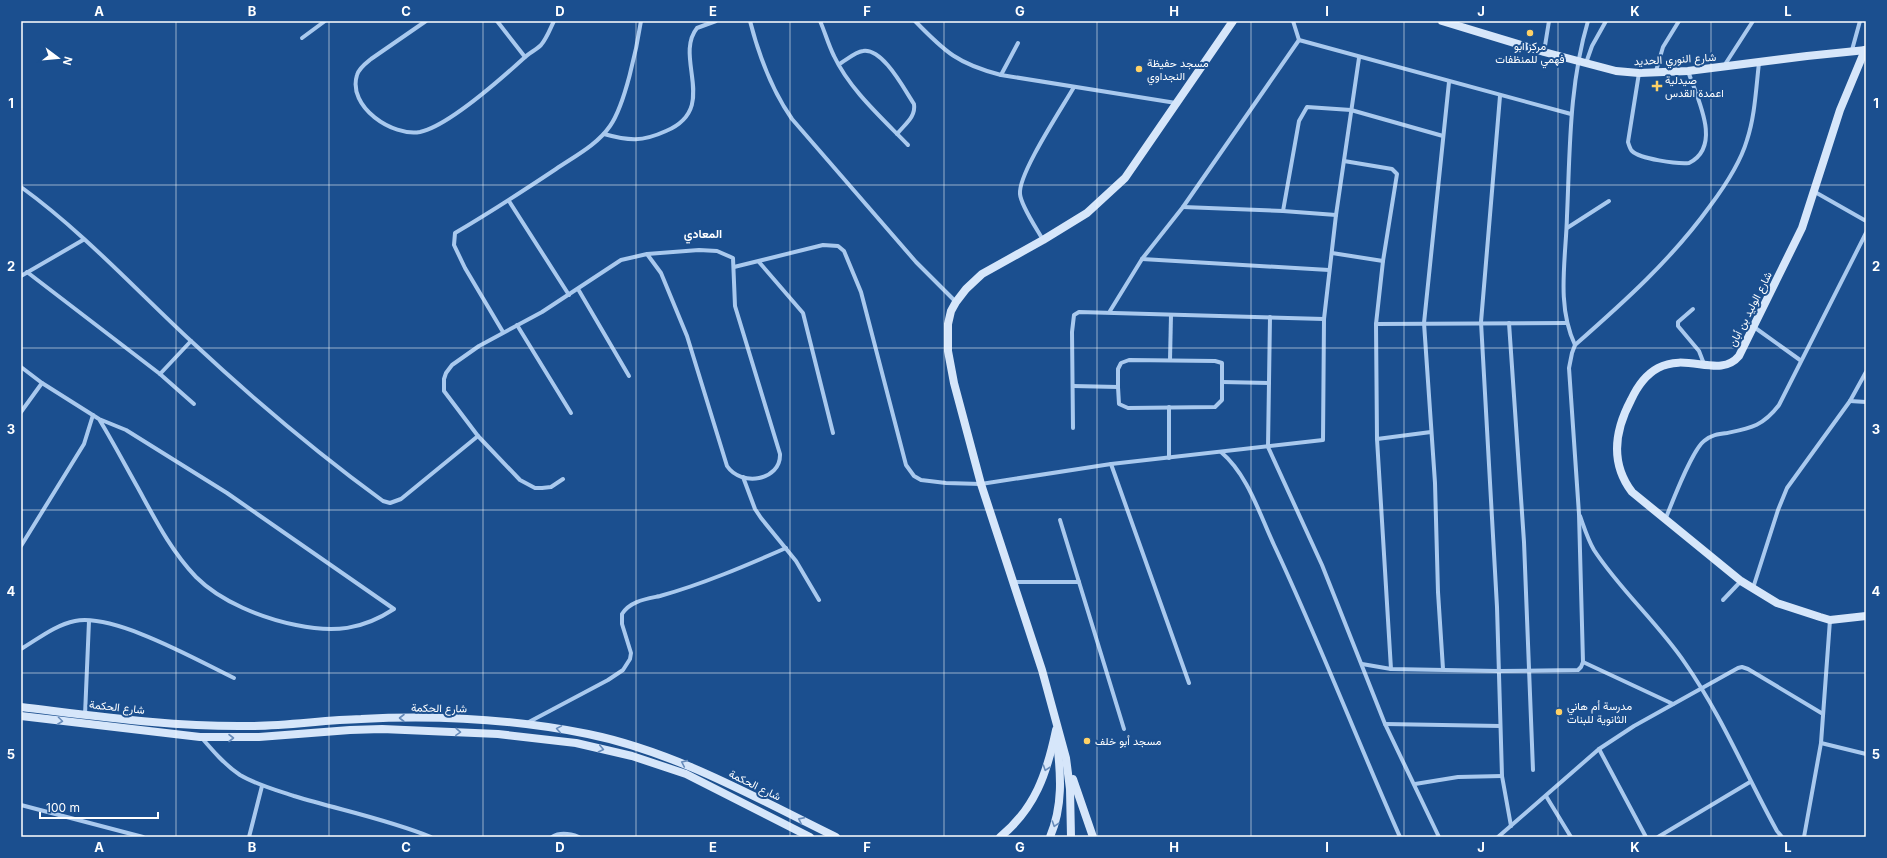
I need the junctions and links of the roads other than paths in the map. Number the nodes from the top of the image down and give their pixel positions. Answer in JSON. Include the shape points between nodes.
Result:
{"nodes":[{"id":1,"x":325,"y":21,"type":"edge"},
{"id":2,"x":426,"y":21,"type":"edge"},
{"id":3,"x":497,"y":21,"type":"edge"},
{"id":4,"x":554,"y":21,"type":"edge"},
{"id":5,"x":641,"y":21,"type":"edge"},
{"id":6,"x":716,"y":21,"type":"edge"},
{"id":7,"x":750,"y":21,"type":"edge"},
{"id":8,"x":820,"y":21,"type":"edge"},
{"id":9,"x":915,"y":21,"type":"edge"},
{"id":10,"x":1233,"y":21,"type":"edge"},
{"id":11,"x":1293,"y":21,"type":"edge"},
{"id":12,"x":1442,"y":21,"type":"edge"},
{"id":13,"x":1549,"y":21,"type":"edge"},
{"id":14,"x":1588,"y":21,"type":"edge"},
{"id":15,"x":1606,"y":21,"type":"edge"},
{"id":16,"x":1680,"y":21,"type":"edge"},
{"id":17,"x":1753,"y":21,"type":"edge"},
{"id":18,"x":1860,"y":21,"type":"edge"},
{"id":19,"x":302,"y":38,"type":"dead end"},
{"id":20,"x":1299,"y":40,"type":"junction"},
{"id":21,"x":1018,"y":43,"type":"dead end"},
{"id":22,"x":1852,"y":50,"type":"junction"},
{"id":23,"x":1866,"y":50,"type":"edge"},
{"id":24,"x":1544,"y":52,"type":"junction"},
{"id":25,"x":524,"y":58,"type":"junction"},
{"id":26,"x":1359,"y":58,"type":"junction"},
{"id":27,"x":1577,"y":60,"type":"junction"},
{"id":28,"x":1759,"y":62,"type":"junction"},
{"id":29,"x":1586,"y":63,"type":"junction"},
{"id":30,"x":839,"y":64,"type":"junction"},
{"id":31,"x":1723,"y":67,"type":"junction"},
{"id":32,"x":1656,"y":71,"type":"junction"},
{"id":33,"x":1688,"y":71,"type":"junction"},
{"id":34,"x":1639,"y":74,"type":"junction"},
{"id":35,"x":1000,"y":76,"type":"junction"},
{"id":36,"x":1449,"y":82,"type":"junction"},
{"id":37,"x":1074,"y":88,"type":"junction"},
{"id":38,"x":1500,"y":96,"type":"junction"},
{"id":39,"x":1176,"y":104,"type":"junction"},
{"id":40,"x":1352,"y":110,"type":"junction"},
{"id":41,"x":1571,"y":114,"type":"junction"},
{"id":42,"x":604,"y":134,"type":"junction"},
{"id":43,"x":897,"y":134,"type":"junction"},
{"id":44,"x":1443,"y":136,"type":"junction"},
{"id":45,"x":908,"y":145,"type":"dead end"},
{"id":46,"x":1344,"y":161,"type":"junction"},
{"id":47,"x":21,"y":187,"type":"edge"},
{"id":48,"x":1815,"y":192,"type":"junction"},
{"id":49,"x":509,"y":201,"type":"junction"},
{"id":50,"x":1609,"y":201,"type":"dead end"},
{"id":51,"x":1183,"y":207,"type":"junction"},
{"id":52,"x":1283,"y":211,"type":"junction"},
{"id":53,"x":1336,"y":216,"type":"junction"},
{"id":54,"x":1866,"y":221,"type":"edge"},
{"id":55,"x":1567,"y":228,"type":"junction"},
{"id":56,"x":1866,"y":233,"type":"edge"},
{"id":57,"x":83,"y":240,"type":"junction"},
{"id":58,"x":1043,"y":240,"type":"junction"},
{"id":59,"x":1332,"y":253,"type":"junction"},
{"id":60,"x":648,"y":254,"type":"junction"},
{"id":61,"x":1142,"y":259,"type":"junction"},
{"id":62,"x":1383,"y":261,"type":"junction"},
{"id":63,"x":759,"y":262,"type":"junction"},
{"id":64,"x":734,"y":267,"type":"junction"},
{"id":65,"x":1329,"y":270,"type":"junction"},
{"id":66,"x":27,"y":272,"type":"junction"},
{"id":67,"x":21,"y":276,"type":"edge"},
{"id":68,"x":578,"y":289,"type":"junction"},
{"id":69,"x":569,"y":295,"type":"junction"},
{"id":70,"x":956,"y":302,"type":"junction"},
{"id":71,"x":1693,"y":309,"type":"dead end"},
{"id":72,"x":1110,"y":311,"type":"junction"},
{"id":73,"x":1171,"y":315,"type":"junction"},
{"id":74,"x":1270,"y":317,"type":"junction"},
{"id":75,"x":1324,"y":319,"type":"junction"},
{"id":76,"x":1481,"y":322,"type":"junction"},
{"id":77,"x":1424,"y":323,"type":"junction"},
{"id":78,"x":1509,"y":323,"type":"junction"},
{"id":79,"x":1567,"y":323,"type":"junction"},
{"id":80,"x":1376,"y":324,"type":"junction"},
{"id":81,"x":517,"y":325,"type":"junction"},
{"id":82,"x":1754,"y":328,"type":"junction"},
{"id":83,"x":503,"y":332,"type":"junction"},
{"id":84,"x":191,"y":341,"type":"junction"},
{"id":85,"x":1576,"y":345,"type":"junction"},
{"id":86,"x":1170,"y":360,"type":"junction"},
{"id":87,"x":1800,"y":360,"type":"junction"},
{"id":88,"x":1704,"y":364,"type":"junction"},
{"id":89,"x":21,"y":367,"type":"edge"},
{"id":90,"x":1866,"y":372,"type":"edge"},
{"id":91,"x":160,"y":374,"type":"junction"},
{"id":92,"x":629,"y":376,"type":"dead end"},
{"id":93,"x":1222,"y":382,"type":"junction"},
{"id":94,"x":42,"y":383,"type":"junction"},
{"id":95,"x":1269,"y":383,"type":"junction"},
{"id":96,"x":1073,"y":386,"type":"junction"},
{"id":97,"x":1118,"y":387,"type":"junction"},
{"id":98,"x":1850,"y":401,"type":"junction"},
{"id":99,"x":1866,"y":402,"type":"edge"},
{"id":100,"x":194,"y":404,"type":"dead end"},
{"id":101,"x":1169,"y":407,"type":"junction"},
{"id":102,"x":21,"y":412,"type":"edge"},
{"id":103,"x":571,"y":413,"type":"dead end"},
{"id":104,"x":93,"y":415,"type":"junction"},
{"id":105,"x":100,"y":419,"type":"junction"},
{"id":106,"x":1073,"y":428,"type":"dead end"},
{"id":107,"x":1431,"y":432,"type":"junction"},
{"id":108,"x":832,"y":433,"type":"dead end"},
{"id":109,"x":478,"y":436,"type":"junction"},
{"id":110,"x":1376,"y":439,"type":"junction"},
{"id":111,"x":1268,"y":447,"type":"junction"},
{"id":112,"x":1221,"y":452,"type":"junction"},
{"id":113,"x":1169,"y":458,"type":"junction"},
{"id":114,"x":1111,"y":464,"type":"junction"},
{"id":115,"x":743,"y":477,"type":"junction"},
{"id":116,"x":563,"y":479,"type":"dead end"},
{"id":117,"x":981,"y":484,"type":"junction"},
{"id":118,"x":1579,"y":514,"type":"junction"},
{"id":119,"x":1060,"y":520,"type":"dead end"},
{"id":120,"x":1665,"y":520,"type":"junction"},
{"id":121,"x":21,"y":546,"type":"edge"},
{"id":122,"x":786,"y":548,"type":"junction"},
{"id":123,"x":1741,"y":581,"type":"junction"},
{"id":124,"x":1012,"y":582,"type":"junction"},
{"id":125,"x":1079,"y":582,"type":"junction"},
{"id":126,"x":1753,"y":588,"type":"junction"},
{"id":127,"x":819,"y":600,"type":"dead end"},
{"id":128,"x":1723,"y":600,"type":"dead end"},
{"id":129,"x":1866,"y":616,"type":"edge"},
{"id":130,"x":1830,"y":620,"type":"junction"},
{"id":131,"x":89,"y":621,"type":"junction"},
{"id":132,"x":21,"y":649,"type":"edge"},
{"id":133,"x":1584,"y":662,"type":"junction"},
{"id":134,"x":1362,"y":664,"type":"junction"},
{"id":135,"x":1391,"y":669,"type":"junction"},
{"id":136,"x":1443,"y":669,"type":"junction"},
{"id":137,"x":1528,"y":670,"type":"junction"},
{"id":138,"x":1498,"y":671,"type":"junction"},
{"id":139,"x":234,"y":678,"type":"dead end"},
{"id":140,"x":1189,"y":683,"type":"dead end"},
{"id":141,"x":1702,"y":687,"type":"junction"},
{"id":142,"x":1673,"y":704,"type":"junction"},
{"id":143,"x":21,"y":707,"type":"edge"},
{"id":144,"x":1823,"y":714,"type":"junction"},
{"id":145,"x":85,"y":715,"type":"junction"},
{"id":146,"x":21,"y":716,"type":"edge"},
{"id":147,"x":1055,"y":716,"type":"junction"},
{"id":148,"x":525,"y":724,"type":"junction"},
{"id":149,"x":1386,"y":724,"type":"junction"},
{"id":150,"x":1500,"y":726,"type":"junction"},
{"id":151,"x":1124,"y":729,"type":"dead end"},
{"id":152,"x":1056,"y":730,"type":"junction"},
{"id":153,"x":200,"y":737,"type":"junction"},
{"id":154,"x":1821,"y":743,"type":"junction"},
{"id":155,"x":1599,"y":749,"type":"junction"},
{"id":156,"x":1866,"y":754,"type":"edge"},
{"id":157,"x":1066,"y":758,"type":"junction"},
{"id":158,"x":1533,"y":770,"type":"dead end"},
{"id":159,"x":1502,"y":776,"type":"junction"},
{"id":160,"x":1750,"y":782,"type":"junction"},
{"id":161,"x":1415,"y":784,"type":"junction"},
{"id":162,"x":262,"y":786,"type":"junction"},
{"id":163,"x":1546,"y":796,"type":"junction"},
{"id":164,"x":21,"y":805,"type":"edge"},
{"id":165,"x":1511,"y":826,"type":"junction"},
{"id":166,"x":420,"y":835,"type":"edge"},
{"id":167,"x":143,"y":837,"type":"edge"},
{"id":168,"x":249,"y":837,"type":"edge"},
{"id":169,"x":431,"y":837,"type":"edge"},
{"id":170,"x":552,"y":837,"type":"edge"},
{"id":171,"x":579,"y":837,"type":"edge"},
{"id":172,"x":810,"y":837,"type":"edge"},
{"id":173,"x":836,"y":837,"type":"edge"},
{"id":174,"x":1000,"y":837,"type":"edge"},
{"id":175,"x":1050,"y":837,"type":"edge"},
{"id":176,"x":1071,"y":837,"type":"edge"},
{"id":177,"x":1093,"y":837,"type":"edge"},
{"id":178,"x":1400,"y":837,"type":"edge"},
{"id":179,"x":1438,"y":837,"type":"edge"},
{"id":180,"x":1498,"y":837,"type":"edge"},
{"id":181,"x":1572,"y":837,"type":"edge"},
{"id":182,"x":1646,"y":837,"type":"edge"},
{"id":183,"x":1658,"y":837,"type":"edge"},
{"id":184,"x":1782,"y":837,"type":"edge"},
{"id":185,"x":1804,"y":837,"type":"edge"}],
"edges":[{"from":1,"to":19,"type":"street"},
{"from":2,"to":25,"type":"street","via":[[362,66],[357,75],[356,85],[367,112],[400,130],[420,132],[436,125],[500,80]]},
{"from":3,"to":25,"type":"street"},
{"from":4,"to":25,"type":"street","via":[[540,45]]},
{"from":5,"to":42,"type":"street","via":[[624,93],[611,125]]},
{"from":6,"to":42,"type":"street","via":[[697,28],[690,40],[694,96],[689,112],[677,127],[642,140],[626,140]]},
{"from":7,"to":70,"type":"street","via":[[758,50],[785,109],[916,262]]},
{"from":8,"to":30,"type":"street"},
{"from":9,"to":35,"type":"street","via":[[951,55],[966,64]]},
{"from":10,"to":39,"type":"street"},
{"from":11,"to":20,"type":"street"},
{"from":12,"to":24,"type":"street","name":"شارع النوري الحديد"},
{"from":13,"to":24,"type":"street"},
{"from":14,"to":27,"type":"street"},
{"from":15,"to":29,"type":"street"},
{"from":16,"to":32,"type":"street","via":[[1663,47]]},
{"from":17,"to":31,"type":"street"},
{"from":18,"to":22,"type":"street"},
{"from":20,"to":26,"type":"street"},
{"from":20,"to":51,"type":"street"},
{"from":21,"to":35,"type":"street"},
{"from":22,"to":23,"type":"street","name":"شارع النوري الحديد"},
{"from":22,"to":28,"type":"street","name":"شارع النوري الحديد"},
{"from":23,"to":48,"type":"street","name":"شارع الوليد بن أبان","via":[[1840,110]]},
{"from":24,"to":27,"type":"street","name":"شارع النوري الحديد"},
{"from":26,"to":36,"type":"street"},
{"from":26,"to":40,"type":"street"},
{"from":27,"to":29,"type":"street","name":"شارع النوري الحديد"},
{"from":27,"to":41,"type":"street"},
{"from":28,"to":31,"type":"street","name":"شارع النوري الحديد"},
{"from":28,"to":85,"type":"street","via":[[1752,122],[1747,141],[1729,180],[1661,267]]},
{"from":29,"to":34,"type":"street","name":"شارع النوري الحديد"},
{"from":30,"to":43,"type":"street","via":[[863,98]]},
{"from":30,"to":43,"type":"street","via":[[862,51],[874,52],[882,58],[914,104],[913,117]]},
{"from":31,"to":33,"type":"street","name":"شارع النوري الحديد"},
{"from":32,"to":33,"type":"street","name":"شارع النوري الحديد"},
{"from":32,"to":34,"type":"street","name":"شارع النوري الحديد"},
{"from":33,"to":34,"type":"street","via":[[1707,134],[1700,154],[1694,160],[1683,163],[1641,156],[1630,147],[1628,142]]},
{"from":35,"to":37,"type":"street"},
{"from":36,"to":38,"type":"street"},
{"from":36,"to":44,"type":"street"},
{"from":37,"to":39,"type":"street"},
{"from":37,"to":58,"type":"street","via":[[1027,169],[1020,186],[1020,195]]},
{"from":38,"to":41,"type":"street"},
{"from":38,"to":76,"type":"street"},
{"from":39,"to":58,"type":"street","via":[[1125,178],[1112,192],[1087,212]]},
{"from":40,"to":44,"type":"street"},
{"from":40,"to":46,"type":"street"},
{"from":40,"to":52,"type":"street","via":[[1307,107],[1304,111],[1299,121]]},
{"from":41,"to":55,"type":"street"},
{"from":42,"to":49,"type":"street"},
{"from":43,"to":45,"type":"street"},
{"from":44,"to":77,"type":"street"},
{"from":46,"to":53,"type":"street"},
{"from":46,"to":62,"type":"street","via":[[1396,171]]},
{"from":47,"to":57,"type":"street","via":[[59,215]]},
{"from":48,"to":54,"type":"street"},
{"from":48,"to":82,"type":"street","name":"شارع الوليد بن أبان","via":[[1802,228]]},
{"from":49,"to":69,"type":"street"},
{"from":49,"to":83,"type":"street","via":[[456,233],[453,242],[465,268]]},
{"from":50,"to":55,"type":"street"},
{"from":51,"to":52,"type":"street"},
{"from":51,"to":61,"type":"street"},
{"from":52,"to":53,"type":"street"},
{"from":53,"to":59,"type":"street"},
{"from":55,"to":79,"type":"street","via":[[1563,284]]},
{"from":56,"to":87,"type":"street"},
{"from":57,"to":66,"type":"street"},
{"from":57,"to":84,"type":"street"},
{"from":58,"to":70,"type":"street","via":[[982,274]]},
{"from":59,"to":62,"type":"street"},
{"from":59,"to":65,"type":"street"},
{"from":60,"to":64,"type":"street","via":[[717,251],[732,256]]},
{"from":60,"to":68,"type":"street","via":[[621,260]]},
{"from":60,"to":115,"type":"street","via":[[661,273],[687,336],[727,466],[737,476]]},
{"from":61,"to":65,"type":"street"},
{"from":61,"to":72,"type":"street"},
{"from":62,"to":80,"type":"street"},
{"from":63,"to":64,"type":"street"},
{"from":63,"to":108,"type":"street","via":[[803,313]]},
{"from":63,"to":117,"type":"street","via":[[823,245],[841,248],[849,260],[861,292],[909,471],[921,480]]},
{"from":64,"to":115,"type":"street","via":[[735,306],[780,454],[780,461],[769,475],[757,478]]},
{"from":65,"to":75,"type":"street"},
{"from":66,"to":67,"type":"street"},
{"from":66,"to":91,"type":"street"},
{"from":68,"to":69,"type":"street"},
{"from":68,"to":92,"type":"street"},
{"from":69,"to":81,"type":"street"},
{"from":70,"to":117,"type":"street","via":[[948,324],[948,351]]},
{"from":71,"to":88,"type":"street","via":[[1678,322],[1678,326],[1699,351]]},
{"from":72,"to":73,"type":"street"},
{"from":72,"to":96,"type":"street","via":[[1086,311],[1074,315]]},
{"from":73,"to":74,"type":"street"},
{"from":73,"to":86,"type":"street"},
{"from":74,"to":75,"type":"street"},
{"from":74,"to":95,"type":"street"},
{"from":75,"to":111,"type":"street","via":[[1322,440]]},
{"from":76,"to":77,"type":"street"},
{"from":76,"to":78,"type":"street"},
{"from":76,"to":138,"type":"street","via":[[1497,607]]},
{"from":77,"to":80,"type":"street"},
{"from":77,"to":107,"type":"street"},
{"from":78,"to":79,"type":"street"},
{"from":78,"to":137,"type":"street","via":[[1524,542]]},
{"from":79,"to":85,"type":"street"},
{"from":80,"to":110,"type":"street"},
{"from":81,"to":83,"type":"street"},
{"from":81,"to":103,"type":"street"},
{"from":82,"to":87,"type":"street"},
{"from":82,"to":88,"type":"street","name":"شارع الوليد بن أبان","via":[[1739,356],[1731,363],[1720,366]]},
{"from":83,"to":109,"type":"street","via":[[452,365],[444,379],[444,391]]},
{"from":84,"to":91,"type":"street"},
{"from":84,"to":109,"type":"street","via":[[267,409],[383,501],[390,503],[401,499]]},
{"from":85,"to":118,"type":"street","via":[[1569,368]]},
{"from":86,"to":93,"type":"street","via":[[1220,361]]},
{"from":86,"to":97,"type":"street","via":[[1124,361],[1118,369]]},
{"from":87,"to":120,"type":"street","via":[[1779,405],[1763,422],[1749,429],[1712,436],[1703,442],[1683,478]]},
{"from":88,"to":120,"type":"street","name":"شارع الوليد بن أبان","via":[[1676,361],[1657,368],[1646,376],[1628,404],[1617,433],[1621,475],[1632,492]]},
{"from":89,"to":94,"type":"street"},
{"from":90,"to":98,"type":"street"},
{"from":91,"to":100,"type":"street"},
{"from":93,"to":95,"type":"street"},
{"from":93,"to":101,"type":"street","via":[[1222,400],[1219,405]]},
{"from":94,"to":102,"type":"street"},
{"from":94,"to":104,"type":"street"},
{"from":95,"to":111,"type":"street"},
{"from":96,"to":97,"type":"street"},
{"from":96,"to":106,"type":"street"},
{"from":97,"to":101,"type":"street","via":[[1119,402],[1124,407]]},
{"from":98,"to":99,"type":"street"},
{"from":98,"to":126,"type":"street","via":[[1787,488],[1775,517]]},
{"from":101,"to":113,"type":"street"},
{"from":104,"to":105,"type":"street"},
{"from":104,"to":121,"type":"street","via":[[84,444]]},
{"from":105,"to":105,"type":"street","via":[[156,524],[196,576],[214,590],[266,618],[324,630],[357,627],[394,609],[227,493],[126,430]]},
{"from":107,"to":110,"type":"street"},
{"from":107,"to":136,"type":"street"},
{"from":109,"to":116,"type":"street","via":[[520,480],[528,485],[535,488],[550,487]]},
{"from":110,"to":135,"type":"street"},
{"from":111,"to":112,"type":"street"},
{"from":111,"to":134,"type":"street","via":[[1322,565]]},
{"from":112,"to":113,"type":"street"},
{"from":112,"to":178,"type":"street","via":[[1239,471],[1292,583]]},
{"from":113,"to":114,"type":"street"},
{"from":114,"to":117,"type":"street"},
{"from":114,"to":140,"type":"street"},
{"from":115,"to":122,"type":"street","via":[[755,509]]},
{"from":117,"to":124,"type":"street"},
{"from":118,"to":133,"type":"street"},
{"from":118,"to":141,"type":"street","via":[[1593,548],[1679,654]]},
{"from":119,"to":125,"type":"street"},
{"from":120,"to":123,"type":"street","name":"شارع الوليد بن أبان"},
{"from":122,"to":127,"type":"street"},
{"from":122,"to":148,"type":"street","via":[[687,588],[630,605],[622,614],[622,624],[630,648],[630,659],[623,670]]},
{"from":123,"to":126,"type":"street","name":"شارع الوليد بن أبان"},
{"from":123,"to":128,"type":"street"},
{"from":124,"to":125,"type":"street"},
{"from":124,"to":147,"type":"street"},
{"from":125,"to":151,"type":"street"},
{"from":126,"to":130,"type":"street","name":"شارع الوليد بن أبان","via":[[1777,603]]},
{"from":129,"to":130,"type":"street","name":"شارع الوليد بن أبان"},
{"from":130,"to":144,"type":"street"},
{"from":131,"to":132,"type":"street","via":[[64,624]]},
{"from":131,"to":139,"type":"street","via":[[112,624],[130,630]]},
{"from":131,"to":145,"type":"street"},
{"from":133,"to":137,"type":"street","via":[[1578,670]]},
{"from":133,"to":142,"type":"street"},
{"from":134,"to":135,"type":"street"},
{"from":134,"to":149,"type":"street"},
{"from":135,"to":136,"type":"street"},
{"from":136,"to":138,"type":"street"},
{"from":137,"to":138,"type":"street"},
{"from":137,"to":158,"type":"street"},
{"from":138,"to":150,"type":"street"},
{"from":141,"to":142,"type":"street"},
{"from":141,"to":144,"type":"street","via":[[1733,671],[1745,668]]},
{"from":141,"to":160,"type":"street","via":[[1724,726]]},
{"from":142,"to":155,"type":"street"},
{"from":143,"to":145,"type":"street","name":"شارع الحكمة"},
{"from":144,"to":154,"type":"street"},
{"from":148,"to":145,"type":"street","name":"شارع الحكمة","one_way":true,"via":[[464,719],[384,718],[261,726],[209,726]]},
{"from":146,"to":153,"type":"street","name":"شارع الحكمة","one_way":true},
{"from":147,"to":152,"type":"street"},
{"from":147,"to":157,"type":"street"},
{"from":173,"to":148,"type":"street","name":"شارع الحكمة","one_way":true,"via":[[676,760],[590,735]]},
{"from":149,"to":150,"type":"street"},
{"from":149,"to":161,"type":"street"},
{"from":150,"to":159,"type":"street"},
{"from":152,"to":174,"type":"street","one_way":true,"via":[[1047,767],[1032,800],[1018,822]]},
{"from":152,"to":175,"type":"street","one_way":true,"via":[[1060,794],[1057,820]]},
{"from":153,"to":162,"type":"street","via":[[215,754],[239,774]]},
{"from":153,"to":172,"type":"street","name":"شارع الحكمة","one_way":true,"via":[[259,737],[382,729],[498,734],[576,743],[632,756],[686,774]]},
{"from":154,"to":156,"type":"street"},
{"from":154,"to":185,"type":"street"},
{"from":155,"to":163,"type":"street"},
{"from":155,"to":182,"type":"street"},
{"from":157,"to":176,"type":"street","via":[[1070,789]]},
{"from":157,"to":177,"type":"street"},
{"from":159,"to":161,"type":"street","via":[[1458,777]]},
{"from":159,"to":165,"type":"street"},
{"from":160,"to":183,"type":"street"},
{"from":160,"to":184,"type":"street"},
{"from":161,"to":179,"type":"street"},
{"from":162,"to":166,"type":"street"},
{"from":162,"to":168,"type":"street"},
{"from":163,"to":165,"type":"street"},
{"from":163,"to":181,"type":"street"},
{"from":164,"to":167,"type":"street"},
{"from":165,"to":180,"type":"street"},
{"from":166,"to":169,"type":"street"},
{"from":170,"to":171,"type":"street","via":[[570,834]]}]}
